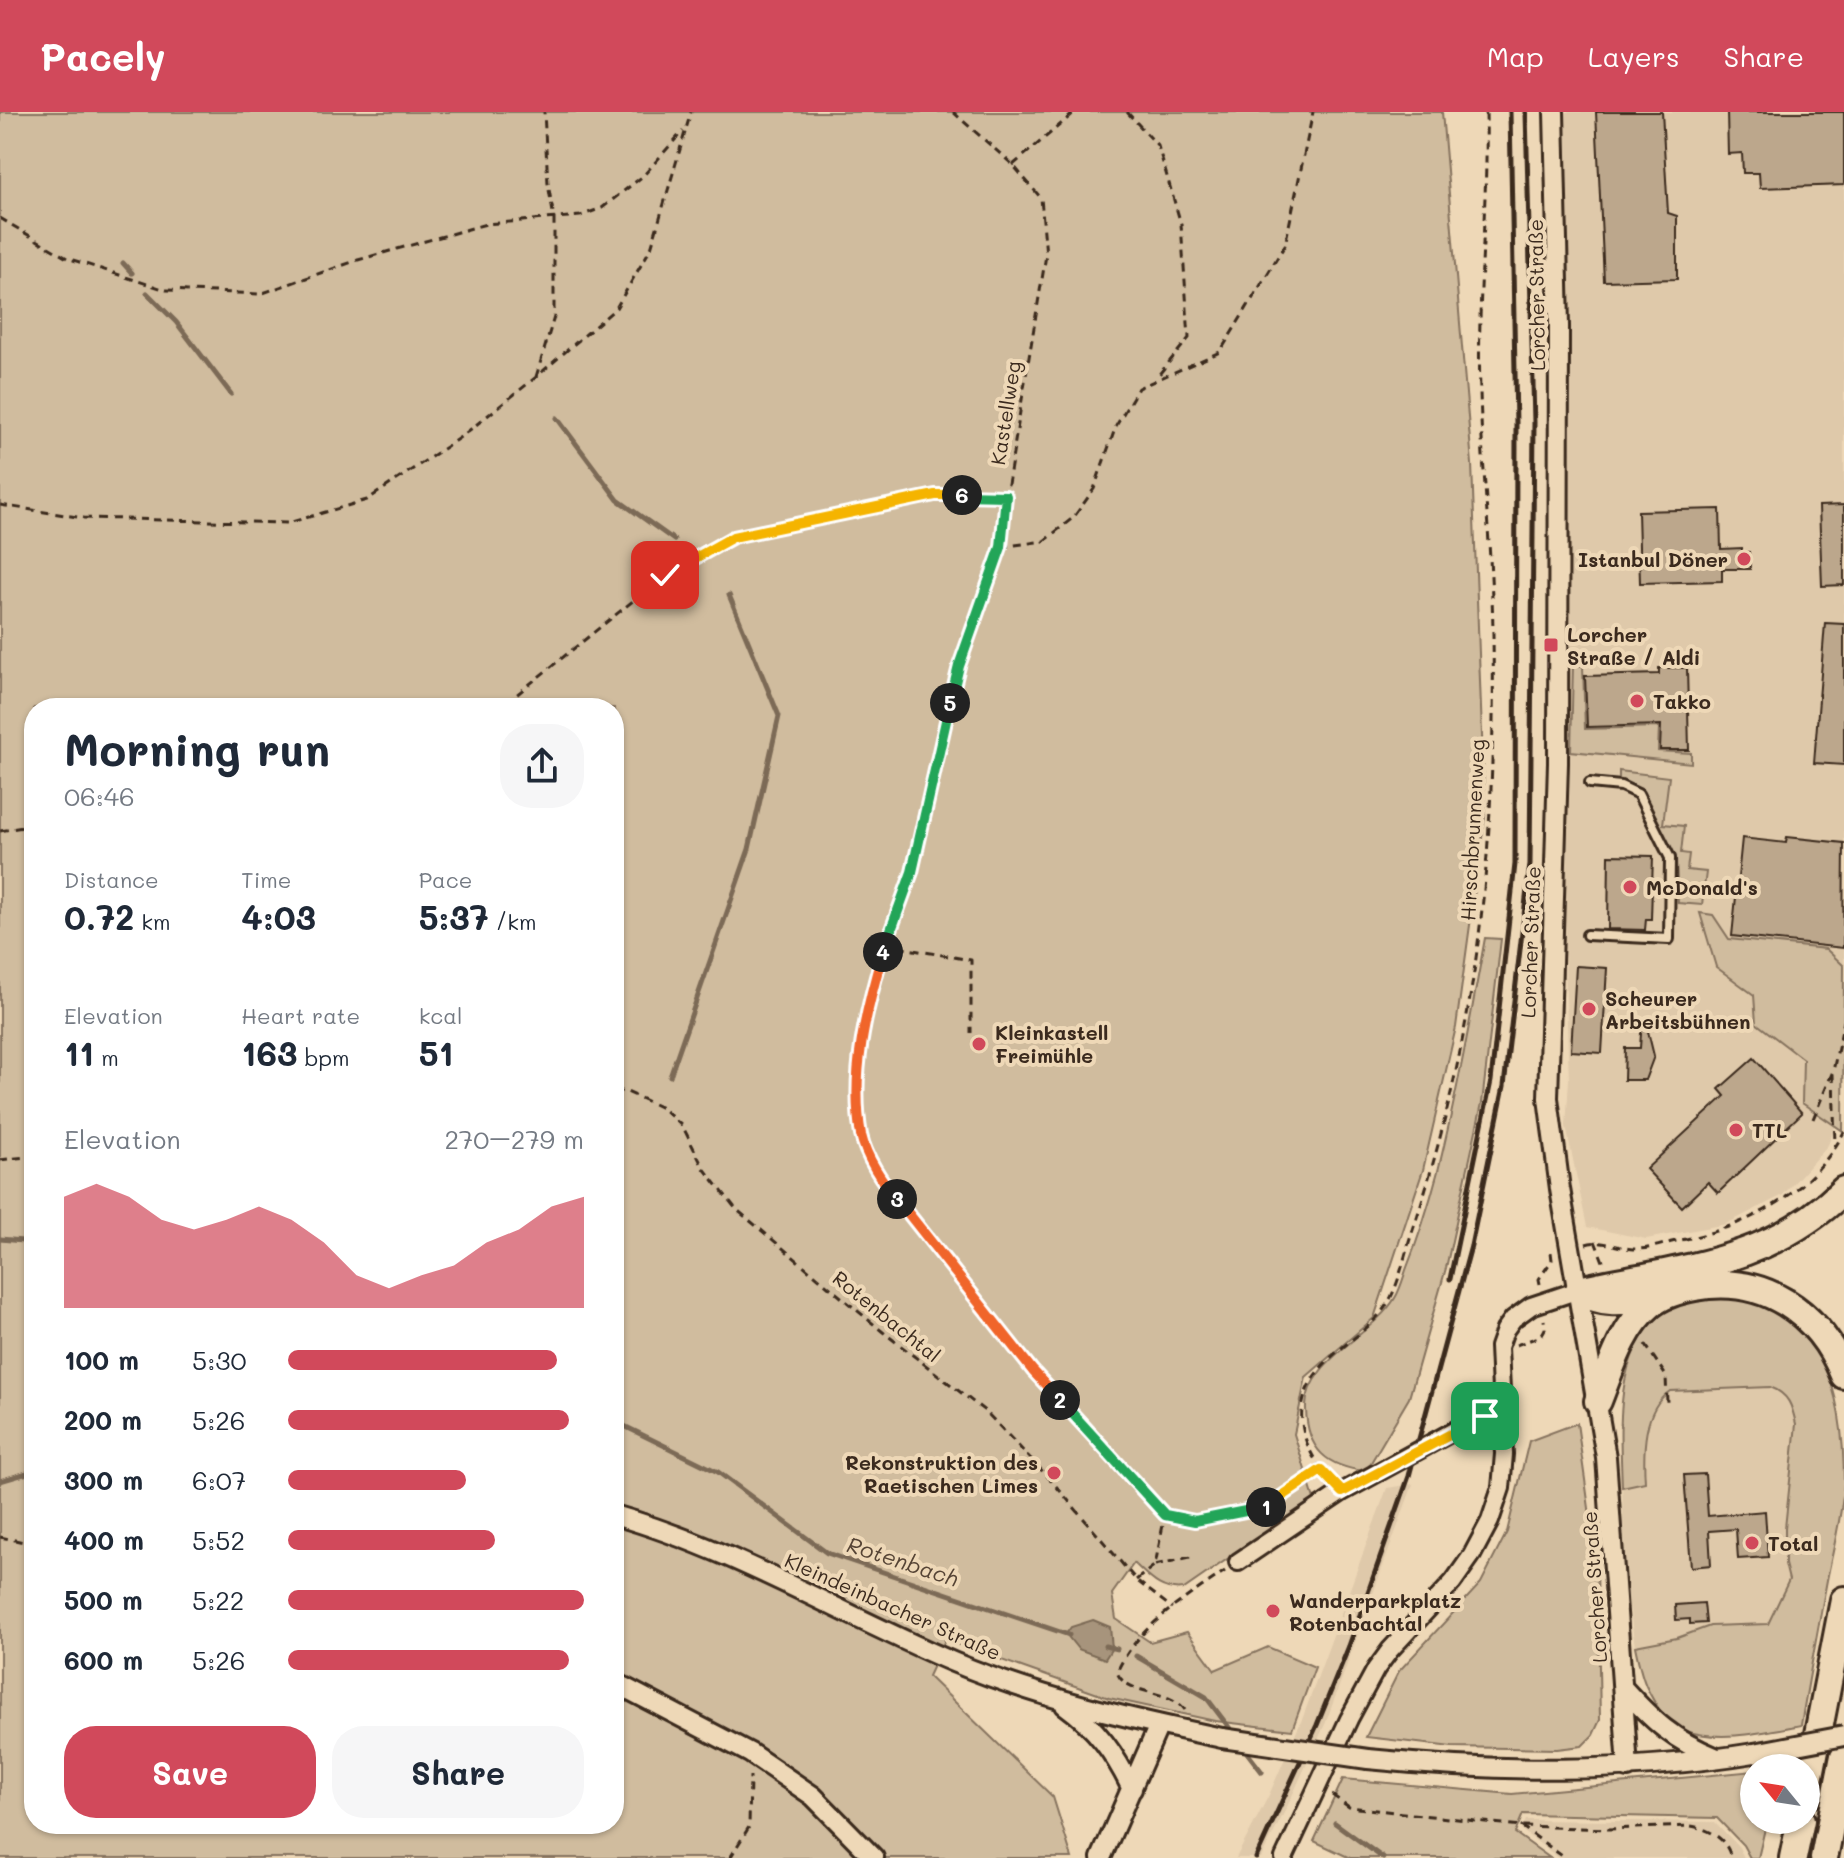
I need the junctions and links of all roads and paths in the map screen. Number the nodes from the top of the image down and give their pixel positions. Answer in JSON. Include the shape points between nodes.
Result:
{"nodes":[{"id":1,"x":544,"y":112,"type":"edge"},
{"id":2,"x":691,"y":112,"type":"edge"},
{"id":3,"x":953,"y":112,"type":"edge"},
{"id":4,"x":1075,"y":112,"type":"edge"},
{"id":5,"x":1127,"y":112,"type":"edge"},
{"id":6,"x":1313,"y":112,"type":"edge"},
{"id":7,"x":1486,"y":112,"type":"edge"},
{"id":8,"x":1554,"y":112,"type":"edge"},
{"id":9,"x":685,"y":128,"type":"junction"},
{"id":10,"x":1013,"y":165,"type":"junction"},
{"id":11,"x":0,"y":218,"type":"edge"},
{"id":12,"x":554,"y":218,"type":"junction"},
{"id":13,"x":535,"y":378,"type":"junction"},
{"id":14,"x":1153,"y":381,"type":"junction"},
{"id":15,"x":1006,"y":496,"type":"junction"},
{"id":16,"x":0,"y":505,"type":"edge"},
{"id":17,"x":1001,"y":547,"type":"junction"},
{"id":18,"x":512,"y":698,"type":"edge"},
{"id":19,"x":1590,"y":783,"type":"dead end"},
{"id":20,"x":24,"y":827,"type":"edge"},
{"id":21,"x":0,"y":831,"type":"edge"},
{"id":22,"x":1587,"y":935,"type":"dead end"},
{"id":23,"x":885,"y":945,"type":"junction"},
{"id":24,"x":1844,"y":1021,"type":"edge"},
{"id":25,"x":971,"y":1033,"type":"dead end"},
{"id":26,"x":1833,"y":1071,"type":"junction"},
{"id":27,"x":624,"y":1092,"type":"edge"},
{"id":28,"x":1813,"y":1119,"type":"dead end"},
{"id":29,"x":1844,"y":1132,"type":"edge"},
{"id":30,"x":1835,"y":1150,"type":"junction"},
{"id":31,"x":24,"y":1157,"type":"edge"},
{"id":32,"x":0,"y":1160,"type":"edge"},
{"id":33,"x":1844,"y":1190,"type":"edge"},
{"id":34,"x":1571,"y":1247,"type":"junction"},
{"id":35,"x":1579,"y":1290,"type":"junction"},
{"id":36,"x":1667,"y":1294,"type":"junction"},
{"id":37,"x":1542,"y":1302,"type":"junction"},
{"id":38,"x":1510,"y":1350,"type":"dead end"},
{"id":39,"x":1844,"y":1375,"type":"edge"},
{"id":40,"x":1598,"y":1401,"type":"junction"},
{"id":41,"x":1503,"y":1409,"type":"junction"},
{"id":42,"x":1321,"y":1470,"type":"junction"},
{"id":43,"x":1342,"y":1492,"type":"junction"},
{"id":44,"x":1165,"y":1515,"type":"junction"},
{"id":45,"x":624,"y":1519,"type":"edge"},
{"id":46,"x":0,"y":1537,"type":"edge"},
{"id":47,"x":24,"y":1542,"type":"edge"},
{"id":48,"x":1195,"y":1556,"type":"dead end"},
{"id":49,"x":1238,"y":1562,"type":"joint"},
{"id":50,"x":1155,"y":1565,"type":"junction"},
{"id":51,"x":1136,"y":1580,"type":"junction"},
{"id":52,"x":1844,"y":1600,"type":"edge"},
{"id":53,"x":1172,"y":1608,"type":"junction"},
{"id":54,"x":624,"y":1687,"type":"edge"},
{"id":55,"x":1623,"y":1688,"type":"junction"},
{"id":56,"x":1056,"y":1698,"type":"junction"},
{"id":57,"x":1159,"y":1725,"type":"junction"},
{"id":58,"x":1181,"y":1729,"type":"junction"},
{"id":59,"x":1844,"y":1736,"type":"edge"},
{"id":60,"x":750,"y":1753,"type":"junction"},
{"id":61,"x":1814,"y":1754,"type":"edge"},
{"id":62,"x":1844,"y":1756,"type":"edge"},
{"id":63,"x":1719,"y":1758,"type":"junction"},
{"id":64,"x":1628,"y":1768,"type":"junction"},
{"id":65,"x":1319,"y":1786,"type":"junction"},
{"id":66,"x":1132,"y":1789,"type":"junction"},
{"id":67,"x":1521,"y":1826,"type":"junction"},
{"id":68,"x":1798,"y":1834,"type":"edge"},
{"id":69,"x":1826,"y":1854,"type":"edge"},
{"id":70,"x":730,"y":1858,"type":"edge"},
{"id":71,"x":874,"y":1858,"type":"edge"},
{"id":72,"x":1101,"y":1858,"type":"edge"},
{"id":73,"x":1284,"y":1858,"type":"edge"},
{"id":74,"x":1565,"y":1858,"type":"edge"},
{"id":75,"x":1731,"y":1858,"type":"edge"},
{"id":76,"x":1793,"y":1858,"type":"edge"}],
"edges":[{"from":1,"to":12,"type":"path"},
{"from":2,"to":9,"type":"path"},
{"from":3,"to":10,"type":"path","name":"Kastellweg"},
{"from":4,"to":10,"type":"path"},
{"from":5,"to":14,"type":"path","via":[[1158,146],[1181,224],[1189,338]]},
{"from":6,"to":14,"type":"path","via":[[1285,245],[1220,352]]},
{"from":7,"to":42,"type":"path","name":"Hirschbrunnenweg","via":[[1478,329],[1493,631],[1491,814],[1482,920],[1431,1173],[1392,1296],[1379,1315],[1319,1367],[1302,1406],[1306,1441]]},
{"from":8,"to":34,"type":"street","name":"Lorcher Straße","via":[[1558,763],[1548,1098]]},
{"from":9,"to":12,"type":"path","via":[[643,176],[602,208]]},
{"from":9,"to":13,"type":"path","via":[[651,248],[616,308]]},
{"from":10,"to":15,"type":"path","name":"Kastellweg","via":[[1041,198],[1046,255]]},
{"from":11,"to":12,"type":"path","via":[[67,258],[166,290],[260,294],[486,224]]},
{"from":12,"to":13,"type":"path","via":[[554,317]]},
{"from":13,"to":16,"type":"path","via":[[367,500],[288,523],[84,518]]},
{"from":14,"to":17,"type":"path","via":[[1138,388],[1116,426],[1094,489],[1074,517],[1044,541]]},
{"from":15,"to":17,"type":"path","name":"Kastellweg"},
{"from":15,"to":18,"type":"path","via":[[935,495],[733,537],[665,575]]},
{"from":17,"to":23,"type":"path","name":"Kastellweg","via":[[959,666],[912,872]]},
{"from":19,"to":22,"type":"lane","via":[[1621,786],[1638,794],[1670,858],[1669,939]]},
{"from":20,"to":21,"type":"path"},
{"from":23,"to":25,"type":"path","via":[[971,960]]},
{"from":23,"to":44,"type":"path","name":"Kastellweg","via":[[864,1030],[858,1087],[862,1137],[882,1181],[1033,1371]]},
{"from":24,"to":26,"type":"path"},
{"from":26,"to":28,"type":"path"},
{"from":26,"to":30,"type":"path"},
{"from":27,"to":51,"type":"path","name":"Rotenbachtal","via":[[662,1108],[683,1127],[703,1167],[736,1209],[986,1412]]},
{"from":29,"to":30,"type":"path"},
{"from":30,"to":34,"type":"path","via":[[1787,1199],[1744,1221],[1635,1249],[1595,1241]]},
{"from":31,"to":32,"type":"path"},
{"from":33,"to":35,"type":"highway","via":[[1800,1226],[1742,1255]]},
{"from":34,"to":35,"type":"street","name":"Lorcher Straße"},
{"from":34,"to":37,"type":"path","via":[[1551,1252],[1549,1268],[1539,1279]]},
{"from":35,"to":36,"type":"highway","via":[[1604,1302]]},
{"from":35,"to":37,"type":"street"},
{"from":35,"to":40,"type":"street","name":"Lorcher Straße"},
{"from":36,"to":39,"type":"highway","via":[[1734,1284],[1792,1304],[1831,1349]]},
{"from":36,"to":40,"type":"highway","via":[[1650,1305],[1623,1339]]},
{"from":37,"to":38,"type":"path","via":[[1541,1336]]},
{"from":37,"to":41,"type":"street","via":[[1522,1312],[1505,1330],[1499,1347]]},
{"from":40,"to":55,"type":"street","name":"Lorcher Straße","via":[[1613,1526]]},
{"from":41,"to":43,"type":"street"},
{"from":41,"to":65,"type":"street","via":[[1501,1488],[1483,1537],[1453,1582],[1376,1669]]},
{"from":42,"to":43,"type":"path","name":"Hirschbrunnenweg"},
{"from":42,"to":44,"type":"path","via":[[1262,1510],[1195,1521]]},
{"from":43,"to":49,"type":"street"},
{"from":44,"to":50,"type":"path"},
{"from":45,"to":56,"type":"street","name":"Kleindeinbacher Straße","via":[[741,1560],[954,1662]]},
{"from":46,"to":47,"type":"path"},
{"from":48,"to":50,"type":"path"},
{"from":49,"to":53,"type":"path"},
{"from":50,"to":51,"type":"path"},
{"from":51,"to":53,"type":"path","name":"Rotenbachtal"},
{"from":52,"to":61,"type":"highway"},
{"from":53,"to":58,"type":"path","via":[[1133,1642],[1117,1672],[1126,1684],[1181,1705]]},
{"from":54,"to":60,"type":"street"},
{"from":55,"to":63,"type":"street","via":[[1666,1732]]},
{"from":55,"to":64,"type":"street","name":"Lorcher Straße"},
{"from":56,"to":57,"type":"street","name":"Kleindeinbacher Straße"},
{"from":56,"to":66,"type":"street","via":[[1106,1742]]},
{"from":57,"to":58,"type":"street","name":"Kleindeinbacher Straße"},
{"from":57,"to":66,"type":"street"},
{"from":58,"to":64,"type":"street","name":"Kleindeinbacher Straße","bridge":true,"via":[[1458,1768]]},
{"from":59,"to":63,"type":"street","name":"Kleindeinbacher Straße","bridge":true},
{"from":60,"to":70,"type":"path","via":[[749,1827]]},
{"from":60,"to":71,"type":"street","via":[[813,1796]]},
{"from":62,"to":69,"type":"highway"},
{"from":63,"to":64,"type":"street","name":"Kleindeinbacher Straße"},
{"from":65,"to":67,"type":"path","via":[[1349,1807]]},
{"from":65,"to":73,"type":"street"},
{"from":66,"to":72,"type":"street"},
{"from":67,"to":74,"type":"path"},
{"from":67,"to":75,"type":"path","via":[[1705,1828],[1720,1838]]},
{"from":68,"to":76,"type":"highway"}]}
